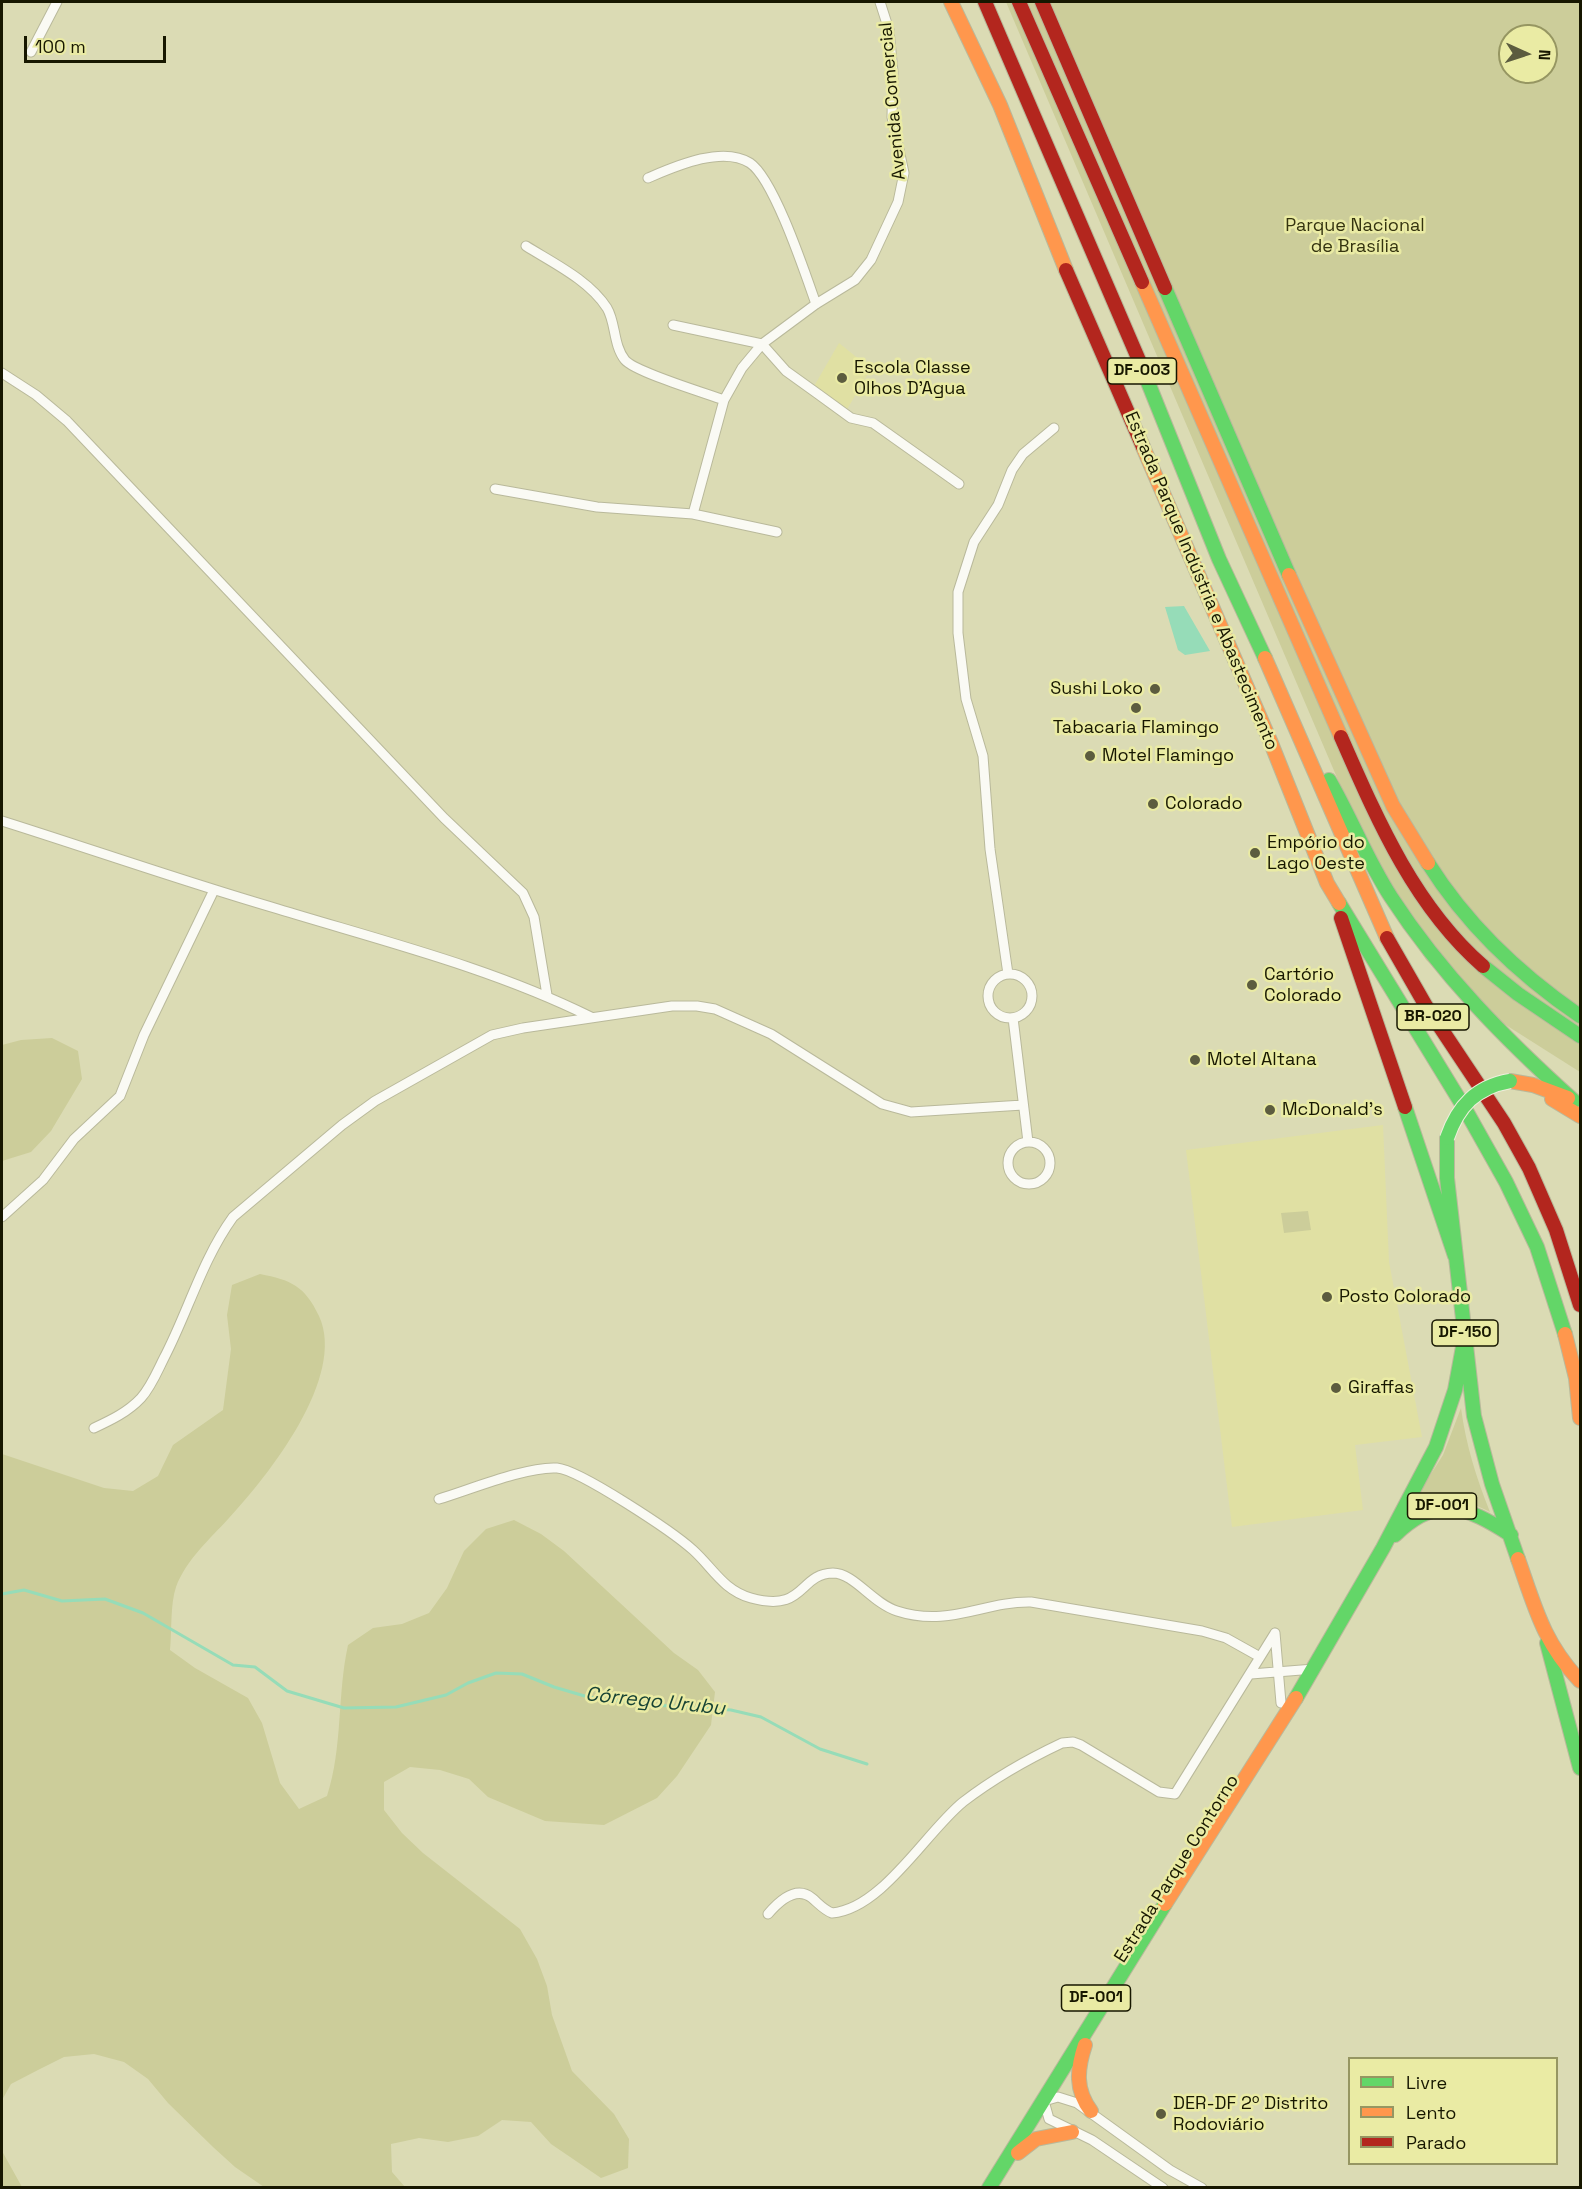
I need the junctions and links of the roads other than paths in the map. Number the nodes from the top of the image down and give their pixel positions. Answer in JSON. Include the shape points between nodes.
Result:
{"nodes":[{"id":1,"x":57,"y":2,"type":"edge"},
{"id":2,"x":880,"y":2,"type":"edge"},
{"id":3,"x":951,"y":2,"type":"edge"},
{"id":4,"x":985,"y":2,"type":"edge"},
{"id":5,"x":1019,"y":2,"type":"edge"},
{"id":6,"x":1042,"y":2,"type":"edge"},
{"id":7,"x":31,"y":52,"type":"dead end"},
{"id":8,"x":648,"y":178,"type":"dead end"},
{"id":9,"x":526,"y":246,"type":"dead end"},
{"id":10,"x":816,"y":304,"type":"junction"},
{"id":11,"x":673,"y":325,"type":"dead end"},
{"id":12,"x":762,"y":344,"type":"junction"},
{"id":13,"x":2,"y":373,"type":"edge"},
{"id":14,"x":724,"y":400,"type":"junction"},
{"id":15,"x":1054,"y":428,"type":"dead end"},
{"id":16,"x":959,"y":484,"type":"dead end"},
{"id":17,"x":495,"y":489,"type":"dead end"},
{"id":18,"x":693,"y":514,"type":"junction"},
{"id":19,"x":777,"y":532,"type":"dead end"},
{"id":20,"x":1302,"y":738,"type":"junction"},
{"id":21,"x":2,"y":820,"type":"edge"},
{"id":22,"x":214,"y":890,"type":"junction"},
{"id":23,"x":1335,"y":897,"type":"junction"},
{"id":24,"x":1008,"y":975,"type":"junction"},
{"id":25,"x":547,"y":995,"type":"junction"},
{"id":26,"x":1581,"y":1016,"type":"edge"},
{"id":27,"x":592,"y":1017,"type":"junction"},
{"id":28,"x":1013,"y":1018,"type":"junction"},
{"id":29,"x":1581,"y":1036,"type":"edge"},
{"id":30,"x":1512,"y":1084,"type":"junction"},
{"id":31,"x":1577,"y":1103,"type":"edge"},
{"id":32,"x":1023,"y":1105,"type":"junction"},
{"id":33,"x":1581,"y":1116,"type":"edge"},
{"id":34,"x":1028,"y":1142,"type":"junction"},
{"id":35,"x":2,"y":1217,"type":"edge"},
{"id":36,"x":1455,"y":1256,"type":"junction"},
{"id":37,"x":1581,"y":1305,"type":"edge"},
{"id":38,"x":1465,"y":1336,"type":"junction"},
{"id":39,"x":1581,"y":1418,"type":"edge"},
{"id":40,"x":94,"y":1428,"type":"dead end"},
{"id":41,"x":439,"y":1499,"type":"dead end"},
{"id":42,"x":1511,"y":1535,"type":"junction"},
{"id":43,"x":1383,"y":1548,"type":"junction"},
{"id":44,"x":1530,"y":1586,"type":"junction"},
{"id":45,"x":1545,"y":1635,"type":"junction"},
{"id":46,"x":1260,"y":1657,"type":"junction"},
{"id":47,"x":1310,"y":1669,"type":"junction"},
{"id":48,"x":1280,"y":1671,"type":"junction"},
{"id":49,"x":1581,"y":1672,"type":"edge"},
{"id":50,"x":1251,"y":1674,"type":"junction"},
{"id":51,"x":1581,"y":1681,"type":"edge"},
{"id":52,"x":1281,"y":1702,"type":"junction"},
{"id":53,"x":1581,"y":1768,"type":"edge"},
{"id":54,"x":768,"y":1914,"type":"dead end"},
{"id":55,"x":1096,"y":2015,"type":"junction"},
{"id":56,"x":1050,"y":2078,"type":"junction"},
{"id":57,"x":1044,"y":2101,"type":"junction"},
{"id":58,"x":1091,"y":2111,"type":"junction"},
{"id":59,"x":1025,"y":2116,"type":"junction"},
{"id":60,"x":1103,"y":2124,"type":"junction"},
{"id":61,"x":1072,"y":2132,"type":"junction"},
{"id":62,"x":1092,"y":2140,"type":"junction"},
{"id":63,"x":1138,"y":2148,"type":"junction"},
{"id":64,"x":1127,"y":2164,"type":"junction"},
{"id":65,"x":979,"y":2187,"type":"edge"},
{"id":66,"x":989,"y":2187,"type":"edge"},
{"id":67,"x":995,"y":2187,"type":"edge"},
{"id":68,"x":1163,"y":2187,"type":"edge"},
{"id":69,"x":1203,"y":2187,"type":"edge"}],
"edges":[{"from":1,"to":7,"type":"street"},
{"from":2,"to":10,"type":"street","name":"Avenida Comercial","via":[[889,30],[892,117],[904,173],[898,202],[872,260],[855,280]]},
{"from":3,"to":23,"type":"main road","name":"Estrada Parque Indústria e Abastecimento","number":"DF-003","via":[[1000,105],[1063,264]]},
{"from":4,"to":20,"type":"main road","name":"Estrada Parque Indústria e Abastecimento","number":"DF-003","via":[[1110,288],[1218,559]]},
{"from":5,"to":29,"type":"main road","via":[[1380,824],[1430,908],[1462,945],[1538,1010]]},
{"from":6,"to":26,"type":"main road","via":[[1251,490],[1393,806],[1443,888],[1483,936],[1521,974]]},
{"from":8,"to":10,"type":"street","via":[[686,162],[712,157],[749,162],[773,197]]},
{"from":9,"to":14,"type":"street","via":[[597,295],[607,308],[617,344],[629,364]]},
{"from":10,"to":12,"type":"street","name":"Avenida Comercial"},
{"from":11,"to":12,"type":"street"},
{"from":12,"to":14,"type":"street","name":"Avenida Comercial","via":[[742,368]]},
{"from":12,"to":16,"type":"street","via":[[786,371],[851,418],[873,423]]},
{"from":13,"to":25,"type":"street","via":[[67,421],[444,818],[523,893],[534,917]]},
{"from":14,"to":18,"type":"street","name":"Avenida Comercial"},
{"from":15,"to":24,"type":"street","via":[[1023,454],[1012,470],[998,506],[974,542],[958,592],[965,690],[983,756],[990,849]]},
{"from":17,"to":18,"type":"street","via":[[597,507]]},
{"from":18,"to":19,"type":"street"},
{"from":20,"to":31,"type":"main road","via":[[1336,791],[1378,875],[1416,931],[1500,1031]]},
{"from":20,"to":37,"type":"main road","number":"BR-020","via":[[1380,926],[1420,997],[1504,1123],[1529,1168],[1556,1230]]},
{"from":21,"to":22,"type":"street"},
{"from":22,"to":25,"type":"street"},
{"from":22,"to":35,"type":"street","via":[[144,1035],[120,1096],[74,1139],[43,1180]]},
{"from":23,"to":36,"type":"main road"},
{"from":23,"to":39,"type":"main road","number":"BR-020","via":[[1465,1109],[1528,1228],[1566,1337]]},
{"from":24,"to":28,"type":"street","via":[[993,983],[989,999],[997,1014]]},
{"from":24,"to":28,"type":"street","via":[[1024,979],[1032,993],[1028,1010]]},
{"from":25,"to":27,"type":"street"},
{"from":27,"to":32,"type":"street","via":[[672,1006],[715,1009],[771,1034],[895,1109],[911,1112]]},
{"from":27,"to":40,"type":"street","via":[[504,1032],[467,1049],[359,1113],[249,1202],[220,1235],[175,1337],[142,1397],[116,1418]]},
{"from":28,"to":32,"type":"street"},
{"from":30,"to":31,"type":"main road","number":"DF-150","via":[[1533,1085]]},
{"from":30,"to":33,"type":"main road","via":[[1537,1091]]},
{"from":30,"to":36,"type":"main road","number":"DF-150","bridge":true,"via":[[1489,1085],[1470,1096],[1457,1111],[1447,1178]]},
{"from":32,"to":34,"type":"street"},
{"from":34,"to":34,"type":"street","via":[[1013,1150],[1009,1158],[1011,1175],[1026,1185],[1047,1176],[1050,1162],[1043,1148]]},
{"from":36,"to":38,"type":"main road","number":"DF-150"},
{"from":38,"to":42,"type":"main road","number":"DF-150","via":[[1474,1416],[1492,1484]]},
{"from":38,"to":43,"type":"main road","name":"Estrada Parque Contorno","number":"DF-001","via":[[1443,1430]]},
{"from":41,"to":46,"type":"street","via":[[558,1468],[581,1477],[677,1537],[728,1588],[751,1598],[790,1600],[822,1575],[840,1574],[881,1604],[910,1614],[938,1617],[1032,1602],[1202,1631],[1226,1638]]},
{"from":42,"to":43,"type":"main road","name":"Estrada Parque Contorno","number":"DF-001","via":[[1485,1517],[1444,1506],[1420,1512]]},
{"from":42,"to":44,"type":"main road","number":"DF-150"},
{"from":43,"to":47,"type":"main road","name":"Estrada Parque Contorno","number":"DF-001"},
{"from":44,"to":45,"type":"main road","number":"DF-150"},
{"from":44,"to":49,"type":"main road","via":[[1565,1654]]},
{"from":45,"to":51,"type":"main road","number":"DF-150","via":[[1560,1660]]},
{"from":45,"to":53,"type":"main road"},
{"from":46,"to":48,"type":"street","via":[[1275,1633]]},
{"from":46,"to":50,"type":"street"},
{"from":47,"to":48,"type":"street"},
{"from":47,"to":52,"type":"main road","name":"Estrada Parque Contorno","number":"DF-001"},
{"from":47,"to":55,"type":"main road","name":"Estrada Parque Contorno","number":"DF-001"},
{"from":48,"to":50,"type":"street"},
{"from":48,"to":52,"type":"street"},
{"from":50,"to":54,"type":"street","via":[[1175,1794],[1159,1792],[1081,1745],[1062,1743],[963,1803],[880,1887],[857,1904],[832,1912],[808,1895],[798,1893],[784,1899]]},
{"from":52,"to":56,"type":"main road","name":"Estrada Parque Contorno","number":"DF-001","via":[[1155,1901]]},
{"from":55,"to":57,"type":"main road","name":"Estrada Parque Contorno","number":"DF-001"},
{"from":55,"to":58,"type":"main road","via":[[1077,2069],[1079,2092]]},
{"from":56,"to":57,"type":"main road"},
{"from":56,"to":59,"type":"main road","name":"Estrada Parque Contorno","number":"DF-001"},
{"from":57,"to":58,"type":"street","via":[[1068,2099]]},
{"from":57,"to":59,"type":"main road"},
{"from":57,"to":61,"type":"street","via":[[1049,2119]]},
{"from":57,"to":66,"type":"main road","name":"Estrada Parque Contorno","number":"DF-001"},
{"from":58,"to":60,"type":"street"},
{"from":59,"to":65,"type":"main road","name":"Estrada Parque Contorno","number":"DF-001"},
{"from":60,"to":62,"type":"street"},
{"from":60,"to":63,"type":"street"},
{"from":61,"to":62,"type":"street"},
{"from":61,"to":67,"type":"main road","via":[[1042,2135],[1025,2144]]},
{"from":62,"to":64,"type":"street"},
{"from":63,"to":64,"type":"street"},
{"from":63,"to":69,"type":"street"},
{"from":64,"to":68,"type":"street"}]}
